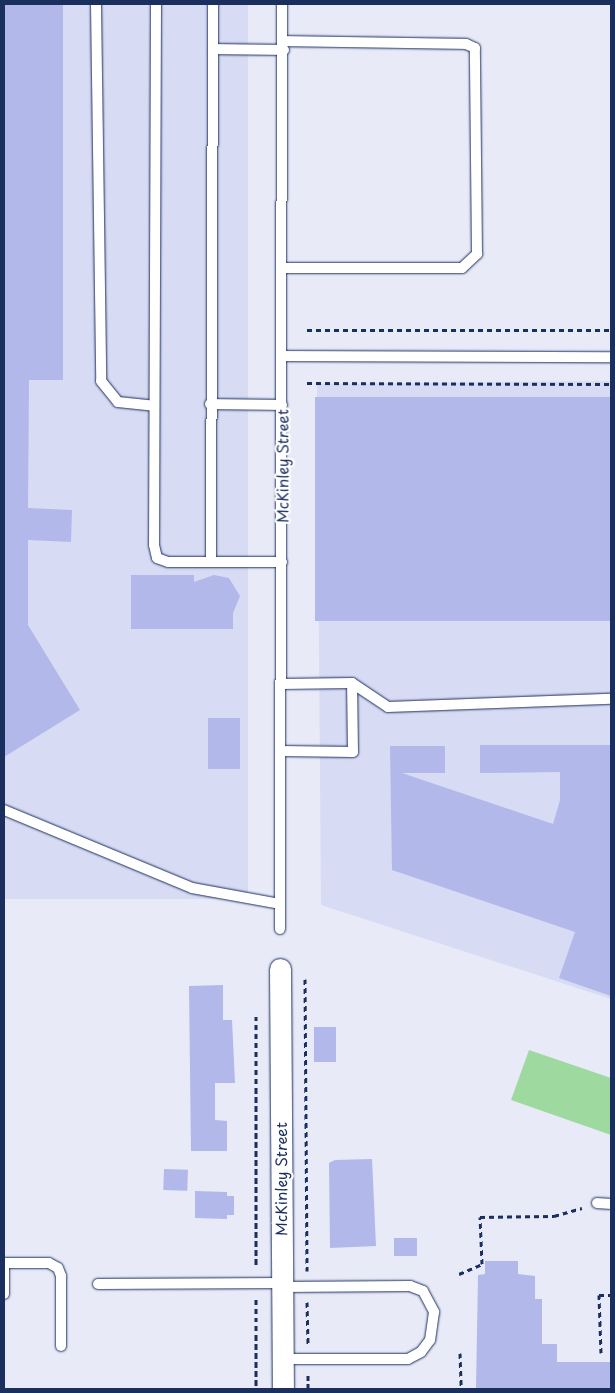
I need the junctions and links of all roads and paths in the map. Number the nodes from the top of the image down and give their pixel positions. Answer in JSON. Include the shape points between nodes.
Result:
{"nodes":[{"id":1,"x":96,"y":4,"type":"edge"},
{"id":2,"x":156,"y":4,"type":"edge"},
{"id":3,"x":213,"y":4,"type":"edge"},
{"id":4,"x":282,"y":4,"type":"edge"},
{"id":5,"x":284,"y":46,"type":"junction"},
{"id":6,"x":213,"y":49,"type":"junction"},
{"id":7,"x":282,"y":268,"type":"junction"},
{"id":8,"x":307,"y":330,"type":"dead end"},
{"id":9,"x":611,"y":330,"type":"edge"},
{"id":10,"x":281,"y":356,"type":"junction"},
{"id":11,"x":611,"y":357,"type":"edge"},
{"id":12,"x":307,"y":383,"type":"dead end"},
{"id":13,"x":611,"y":384,"type":"edge"},
{"id":14,"x":210,"y":404,"type":"junction"},
{"id":15,"x":282,"y":405,"type":"junction"},
{"id":16,"x":154,"y":406,"type":"junction"},
{"id":17,"x":211,"y":562,"type":"junction"},
{"id":18,"x":282,"y":562,"type":"junction"},
{"id":19,"x":352,"y":683,"type":"junction"},
{"id":20,"x":281,"y":684,"type":"junction"},
{"id":21,"x":611,"y":699,"type":"edge"},
{"id":22,"x":281,"y":752,"type":"junction"},
{"id":23,"x":4,"y":810,"type":"edge"},
{"id":24,"x":280,"y":904,"type":"junction"},
{"id":25,"x":280,"y":929,"type":"dead end"},
{"id":26,"x":280,"y":969,"type":"dead end"},
{"id":27,"x":306,"y":979,"type":"dead end"},
{"id":28,"x":256,"y":1016,"type":"dead end"},
{"id":29,"x":597,"y":1203,"type":"joint"},
{"id":30,"x":611,"y":1204,"type":"edge"},
{"id":31,"x":4,"y":1263,"type":"edge"},
{"id":32,"x":459,"y":1274,"type":"dead end"},
{"id":33,"x":256,"y":1283,"type":"junction"},
{"id":34,"x":98,"y":1284,"type":"dead end"},
{"id":35,"x":282,"y":1285,"type":"junction"},
{"id":36,"x":307,"y":1287,"type":"junction"},
{"id":37,"x":4,"y":1294,"type":"edge"},
{"id":38,"x":611,"y":1295,"type":"edge"},
{"id":39,"x":61,"y":1346,"type":"dead end"},
{"id":40,"x":460,"y":1353,"type":"dead end"},
{"id":41,"x":601,"y":1353,"type":"dead end"},
{"id":42,"x":283,"y":1359,"type":"junction"},
{"id":43,"x":308,"y":1359,"type":"junction"},
{"id":44,"x":256,"y":1389,"type":"edge"},
{"id":45,"x":283,"y":1389,"type":"edge"},
{"id":46,"x":308,"y":1389,"type":"edge"},
{"id":47,"x":461,"y":1389,"type":"edge"}],
"edges":[{"from":1,"to":16,"type":"lane","via":[[102,381],[118,402]]},
{"from":2,"to":16,"type":"lane"},
{"from":3,"to":6,"type":"lane"},
{"from":4,"to":5,"type":"lane","name":"McKinley Street"},
{"from":5,"to":6,"type":"lane"},
{"from":5,"to":7,"type":"lane","name":"McKinley Street"},
{"from":5,"to":7,"type":"lane","via":[[466,44],[475,48],[478,57],[477,254],[462,268]]},
{"from":6,"to":14,"type":"lane"},
{"from":7,"to":10,"type":"lane","name":"McKinley Street"},
{"from":8,"to":9,"type":"path"},
{"from":10,"to":11,"type":"lane"},
{"from":10,"to":15,"type":"lane","name":"McKinley Street"},
{"from":12,"to":13,"type":"path"},
{"from":14,"to":15,"type":"lane"},
{"from":14,"to":17,"type":"lane"},
{"from":15,"to":18,"type":"lane","name":"McKinley Street"},
{"from":16,"to":17,"type":"lane","via":[[154,545],[157,558],[168,562]]},
{"from":17,"to":18,"type":"lane"},
{"from":18,"to":20,"type":"lane","name":"McKinley Street"},
{"from":19,"to":20,"type":"lane"},
{"from":19,"to":21,"type":"lane","via":[[388,707]]},
{"from":19,"to":22,"type":"lane","via":[[353,752]]},
{"from":20,"to":22,"type":"lane","name":"McKinley Street"},
{"from":22,"to":24,"type":"lane","name":"McKinley Street"},
{"from":23,"to":24,"type":"lane","via":[[192,888]]},
{"from":24,"to":25,"type":"lane","name":"McKinley Street"},
{"from":26,"to":35,"type":"street","name":"McKinley Street"},
{"from":27,"to":36,"type":"path"},
{"from":28,"to":33,"type":"path"},
{"from":29,"to":30,"type":"lane"},
{"from":29,"to":32,"type":"path","via":[[554,1216],[480,1216],[482,1264]]},
{"from":31,"to":37,"type":"lane"},
{"from":31,"to":39,"type":"lane","via":[[49,1263],[58,1268],[62,1276]]},
{"from":33,"to":34,"type":"lane"},
{"from":33,"to":35,"type":"lane"},
{"from":33,"to":44,"type":"path"},
{"from":35,"to":36,"type":"lane"},
{"from":35,"to":42,"type":"street","name":"McKinley Street"},
{"from":36,"to":43,"type":"path"},
{"from":36,"to":43,"type":"lane","via":[[410,1286],[422,1291],[434,1312],[430,1340],[421,1352],[408,1359]]},
{"from":38,"to":41,"type":"path","via":[[600,1296]]},
{"from":40,"to":47,"type":"path"},
{"from":42,"to":43,"type":"lane"},
{"from":42,"to":45,"type":"street","name":"McKinley Street"},
{"from":43,"to":46,"type":"path"}]}
